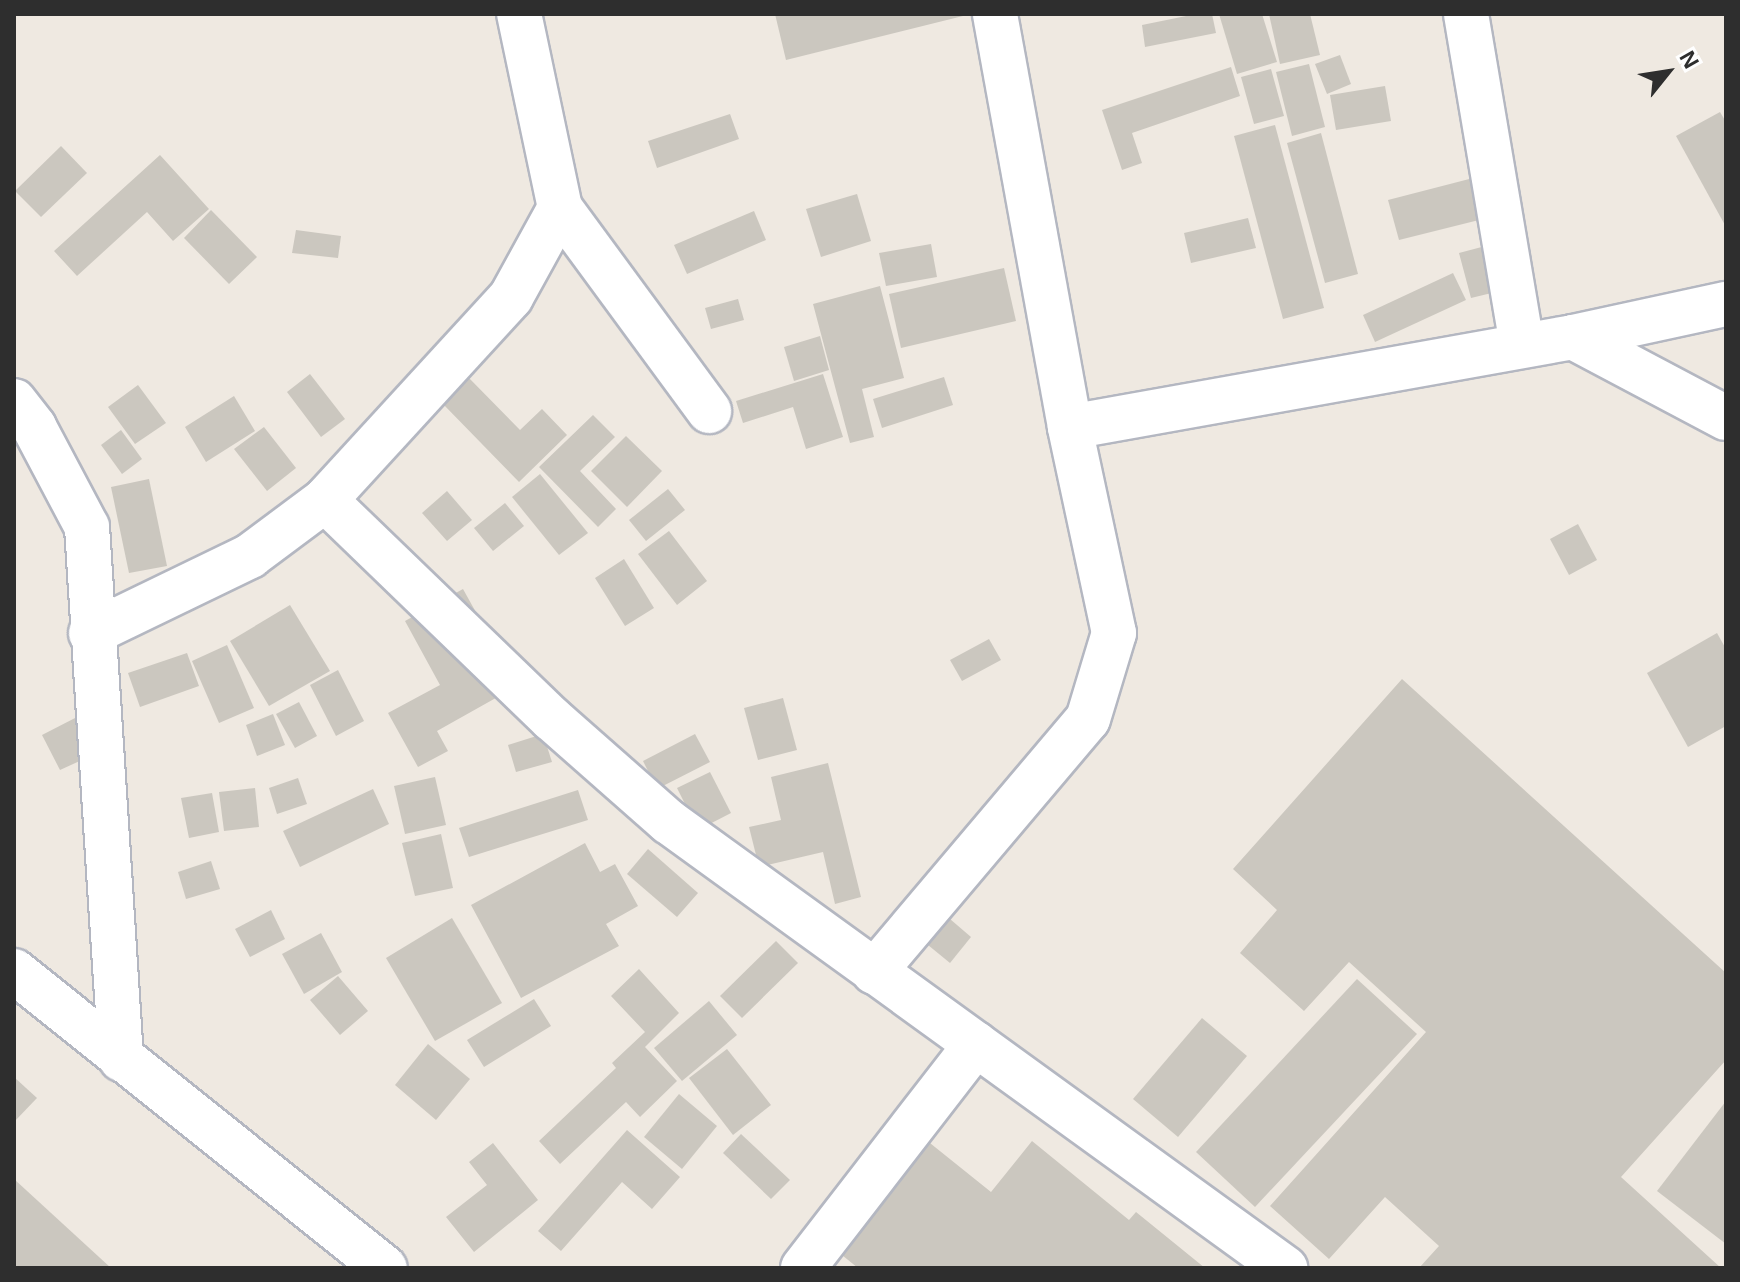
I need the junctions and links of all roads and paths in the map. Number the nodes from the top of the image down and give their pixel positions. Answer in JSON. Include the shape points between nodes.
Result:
{"nodes":[{"id":1,"x":519,"y":14,"type":"edge"},
{"id":2,"x":995,"y":14,"type":"edge"},
{"id":3,"x":1466,"y":14,"type":"edge"},
{"id":4,"x":560,"y":208,"type":"junction"},
{"id":5,"x":1726,"y":304,"type":"edge"},
{"id":6,"x":1573,"y":337,"type":"junction"},
{"id":7,"x":1522,"y":344,"type":"junction"},
{"id":8,"x":14,"y":401,"type":"edge"},
{"id":9,"x":709,"y":411,"type":"dead end"},
{"id":10,"x":1726,"y":418,"type":"edge"},
{"id":11,"x":1070,"y":427,"type":"junction"},
{"id":12,"x":325,"y":500,"type":"junction"},
{"id":13,"x":91,"y":633,"type":"junction"},
{"id":14,"x":14,"y":971,"type":"edge"},
{"id":15,"x":874,"y":972,"type":"junction"},
{"id":16,"x":976,"y":1044,"type":"junction"},
{"id":17,"x":121,"y":1059,"type":"junction"},
{"id":18,"x":385,"y":1268,"type":"edge"},
{"id":19,"x":803,"y":1268,"type":"edge"},
{"id":20,"x":1285,"y":1268,"type":"edge"}],
"edges":[{"from":1,"to":4,"type":"street"},
{"from":2,"to":11,"type":"street"},
{"from":3,"to":7,"type":"street"},
{"from":4,"to":9,"type":"street"},
{"from":4,"to":12,"type":"street","via":[[511,297]]},
{"from":5,"to":6,"type":"street"},
{"from":6,"to":7,"type":"street"},
{"from":6,"to":10,"type":"street"},
{"from":7,"to":11,"type":"street"},
{"from":8,"to":13,"type":"street","via":[[34,427],[87,527]]},
{"from":11,"to":15,"type":"street","via":[[1114,633],[1088,719]]},
{"from":12,"to":13,"type":"street","via":[[250,556]]},
{"from":12,"to":15,"type":"street","via":[[552,719],[669,822]]},
{"from":13,"to":17,"type":"street"},
{"from":14,"to":17,"type":"street"},
{"from":15,"to":16,"type":"street"},
{"from":16,"to":19,"type":"street"},
{"from":16,"to":20,"type":"street"},
{"from":17,"to":18,"type":"street"}]}
